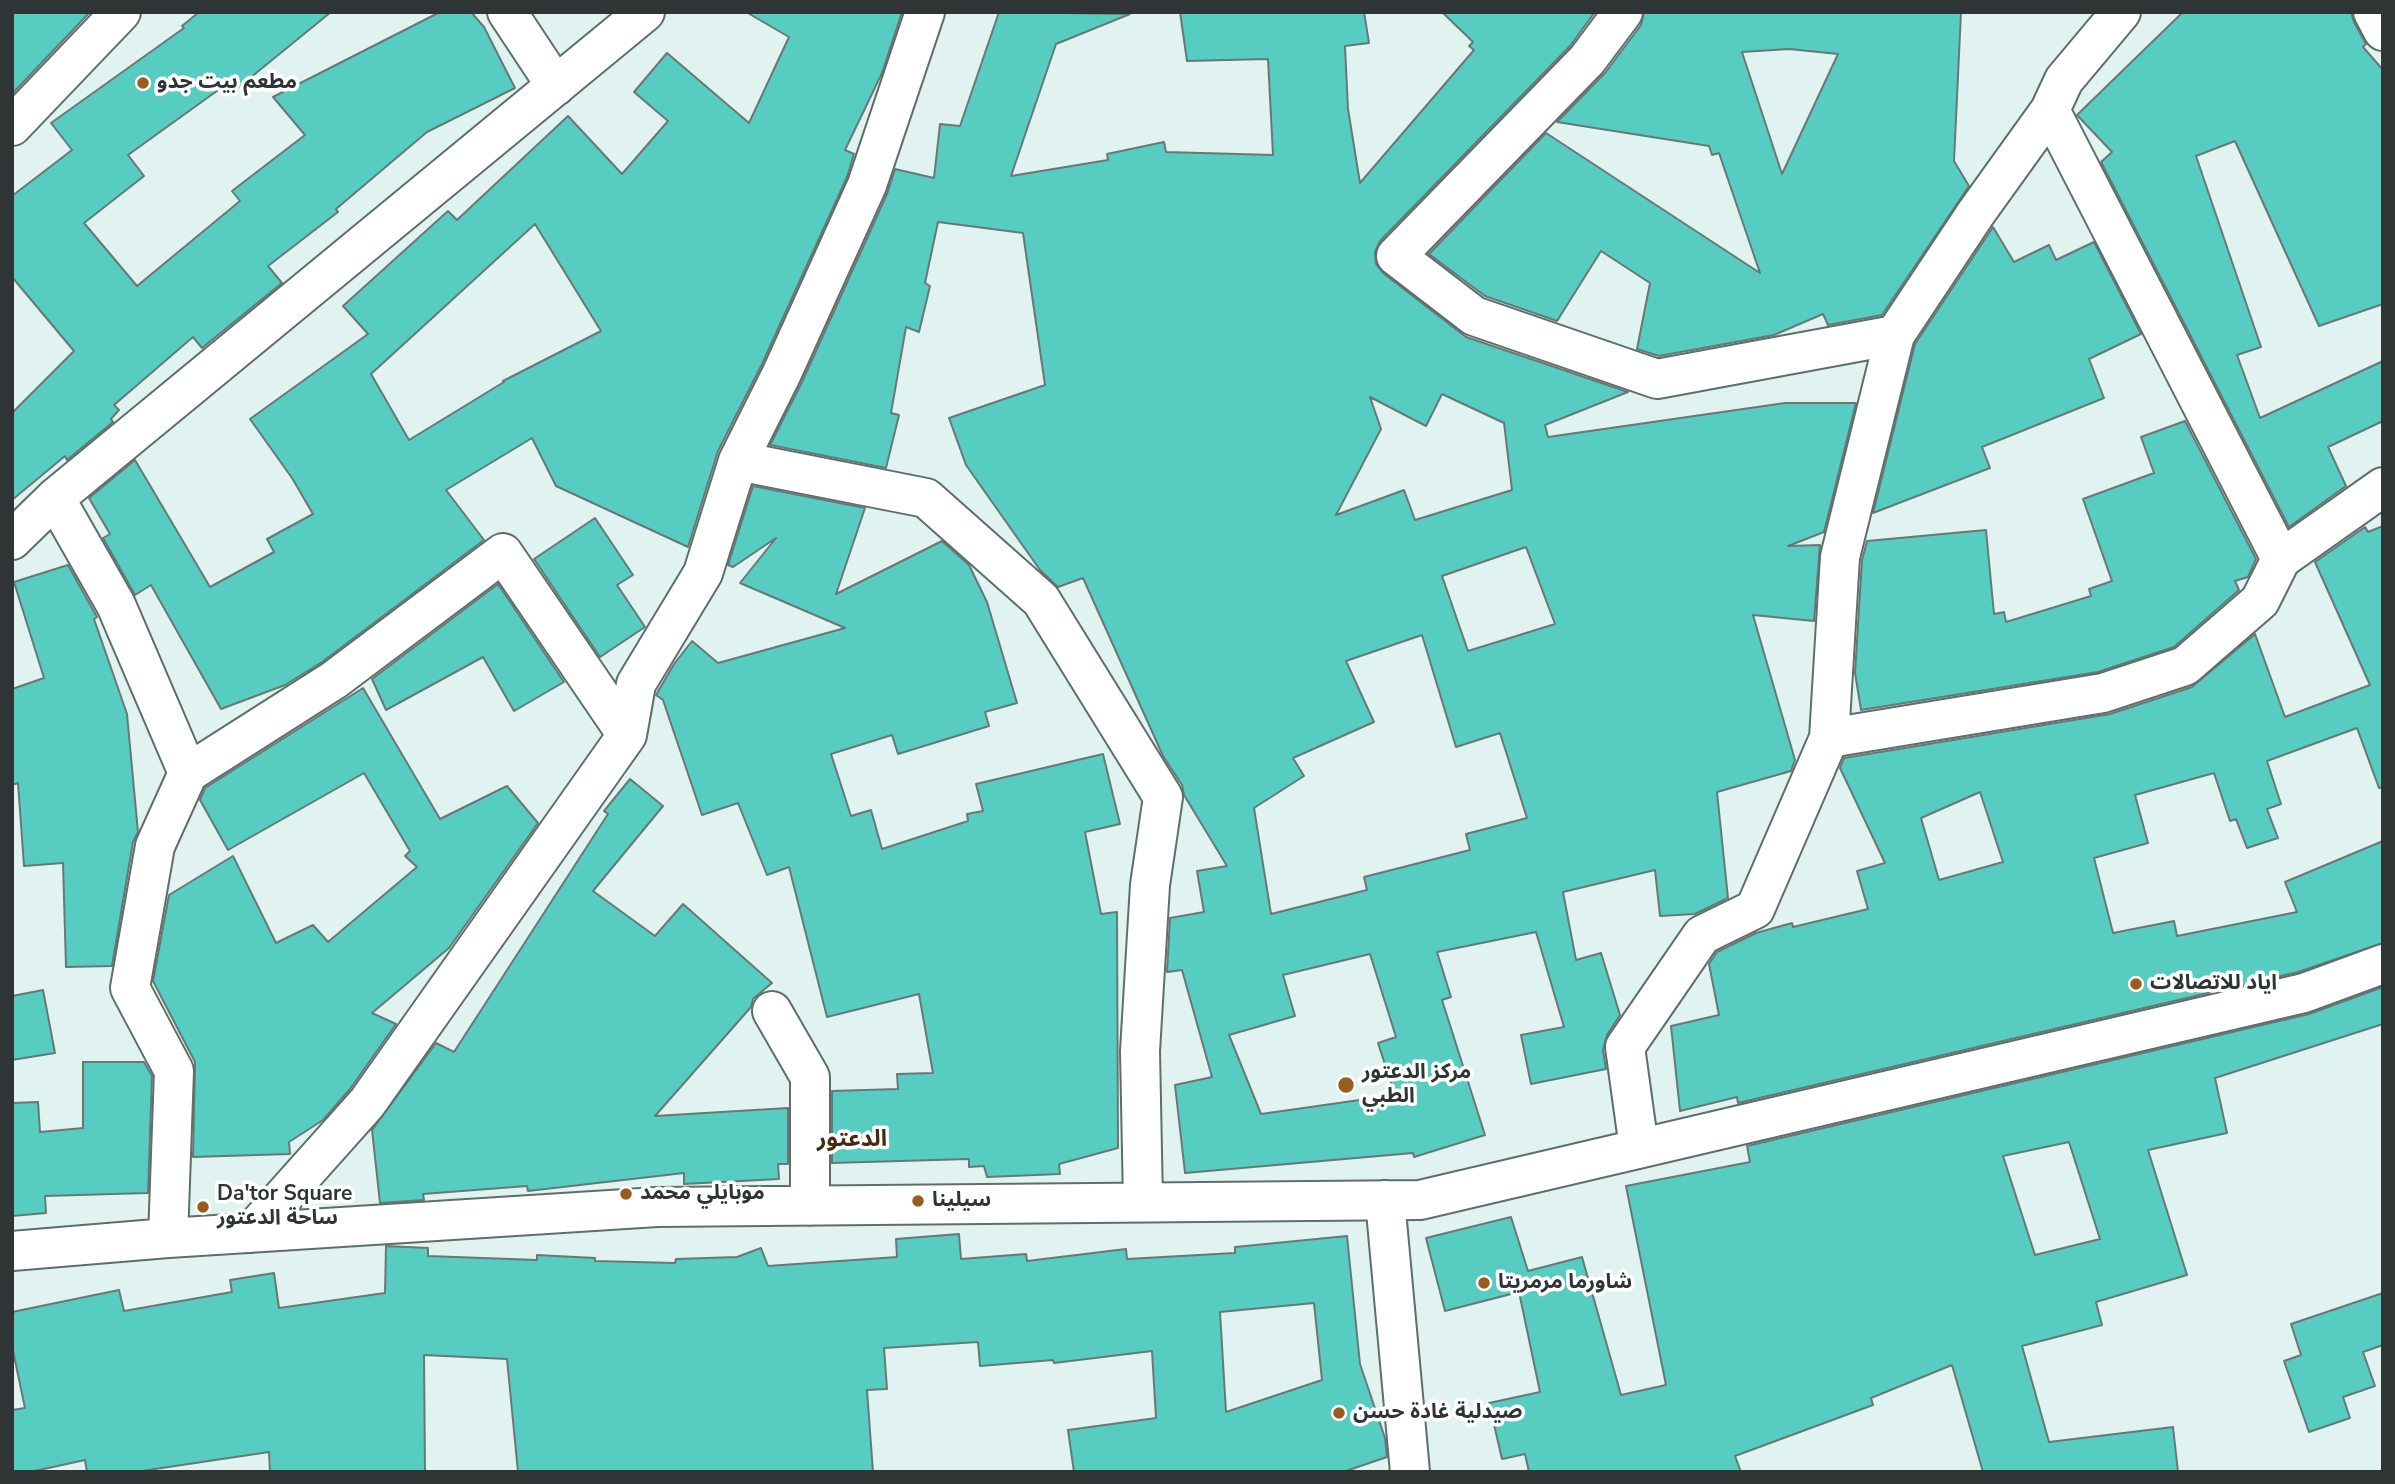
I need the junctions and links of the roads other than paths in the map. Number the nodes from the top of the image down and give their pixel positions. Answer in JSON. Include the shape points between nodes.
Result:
{"nodes":[{"id":1,"x":121,"y":12,"type":"edge"},
{"id":2,"x":508,"y":12,"type":"edge"},
{"id":3,"x":645,"y":12,"type":"edge"},
{"id":4,"x":925,"y":12,"type":"edge"},
{"id":5,"x":1623,"y":12,"type":"edge"},
{"id":6,"x":2121,"y":12,"type":"edge"},
{"id":7,"x":2373,"y":12,"type":"edge"},
{"id":8,"x":2383,"y":31,"type":"edge"},
{"id":9,"x":556,"y":86,"type":"junction"},
{"id":10,"x":2050,"y":110,"type":"junction"},
{"id":11,"x":12,"y":126,"type":"edge"},
{"id":12,"x":1895,"y":335,"type":"junction"},
{"id":13,"x":738,"y":461,"type":"junction"},
{"id":14,"x":2383,"y":486,"type":"edge"},
{"id":15,"x":55,"y":498,"type":"junction"},
{"id":16,"x":12,"y":540,"type":"edge"},
{"id":17,"x":2281,"y":559,"type":"junction"},
{"id":18,"x":627,"y":736,"type":"junction"},
{"id":19,"x":1829,"y":738,"type":"junction"},
{"id":20,"x":188,"y":773,"type":"junction"},
{"id":21,"x":2383,"y":964,"type":"edge"},
{"id":22,"x":772,"y":1011,"type":"dead end"},
{"id":23,"x":1639,"y":1149,"type":"junction"},
{"id":24,"x":1385,"y":1200,"type":"junction"},
{"id":25,"x":1143,"y":1202,"type":"junction"},
{"id":26,"x":810,"y":1206,"type":"junction"},
{"id":27,"x":251,"y":1233,"type":"junction"},
{"id":28,"x":168,"y":1238,"type":"junction"},
{"id":29,"x":12,"y":1251,"type":"edge"},
{"id":30,"x":1410,"y":1472,"type":"edge"}],
"edges":[{"from":1,"to":11,"type":"street"},
{"from":2,"to":9,"type":"street"},
{"from":3,"to":9,"type":"street"},
{"from":4,"to":13,"type":"street","via":[[867,184]]},
{"from":5,"to":12,"type":"street","via":[[1587,60],[1395,256],[1474,316],[1657,379]]},
{"from":6,"to":10,"type":"street","via":[[2064,80]]},
{"from":7,"to":8,"type":"street"},
{"from":9,"to":15,"type":"street"},
{"from":10,"to":12,"type":"street"},
{"from":10,"to":17,"type":"street"},
{"from":12,"to":19,"type":"street","via":[[1840,557]]},
{"from":13,"to":18,"type":"street","via":[[703,573],[636,684]]},
{"from":13,"to":25,"type":"street","via":[[926,498],[1041,600],[1163,797],[1150,885],[1140,1052]]},
{"from":14,"to":17,"type":"street"},
{"from":15,"to":16,"type":"street"},
{"from":15,"to":20,"type":"street","via":[[116,605]]},
{"from":17,"to":19,"type":"street","via":[[2260,601],[2185,666],[2103,693]]},
{"from":18,"to":20,"type":"street","via":[[503,553],[334,680]]},
{"from":18,"to":27,"type":"street","via":[[367,1102]]},
{"from":19,"to":23,"type":"street","via":[[1755,909],[1702,935],[1625,1047]]},
{"from":20,"to":28,"type":"street","via":[[155,846],[130,988],[174,1071]]},
{"from":21,"to":23,"type":"street","via":[[2304,993]]},
{"from":22,"to":26,"type":"street","via":[[810,1077]]},
{"from":23,"to":24,"type":"street","via":[[1420,1200]]},
{"from":24,"to":25,"type":"street"},
{"from":24,"to":30,"type":"street"},
{"from":25,"to":26,"type":"street"},
{"from":26,"to":27,"type":"street","via":[[657,1207]]},
{"from":27,"to":28,"type":"street"},
{"from":28,"to":29,"type":"street"}]}
